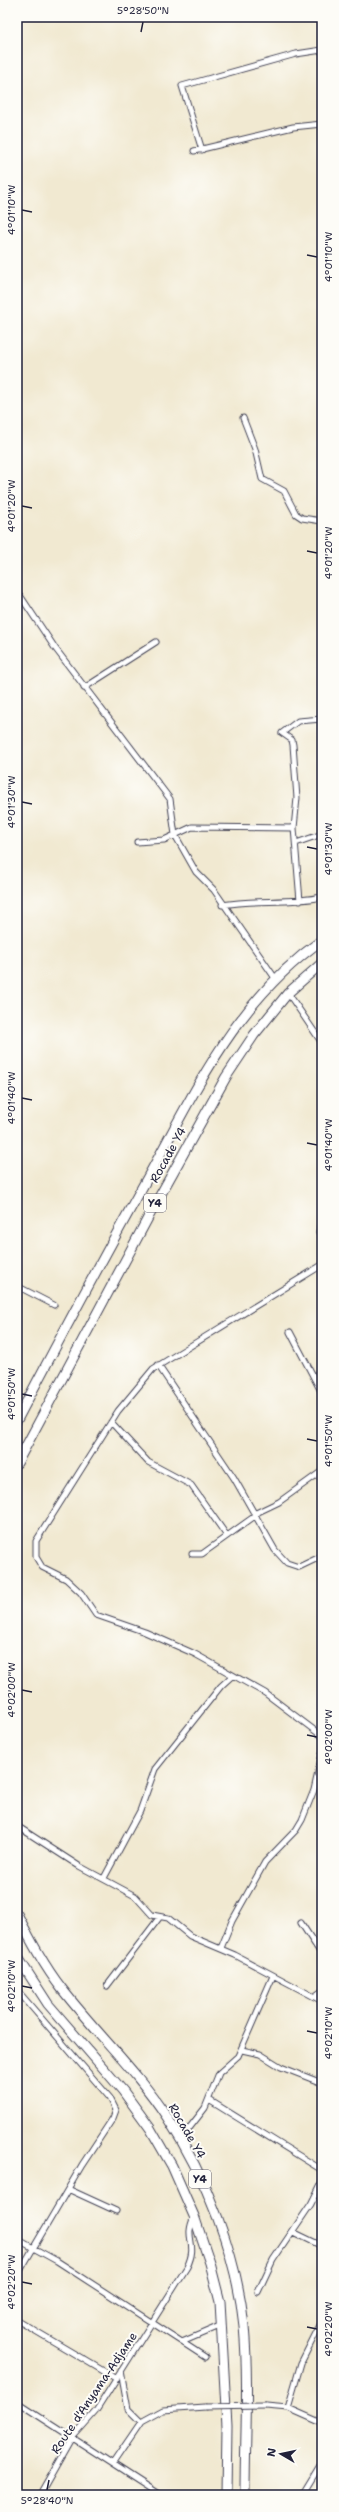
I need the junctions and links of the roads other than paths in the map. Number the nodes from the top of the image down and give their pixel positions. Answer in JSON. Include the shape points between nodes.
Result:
{"nodes":[{"id":1,"x":322,"y":50,"type":"edge"},
{"id":2,"x":322,"y":124,"type":"edge"},
{"id":3,"x":202,"y":150,"type":"junction"},
{"id":4,"x":194,"y":151,"type":"dead end"},
{"id":5,"x":243,"y":418,"type":"dead end"},
{"id":6,"x":322,"y":522,"type":"edge"},
{"id":7,"x":17,"y":591,"type":"edge"},
{"id":8,"x":156,"y":642,"type":"dead end"},
{"id":9,"x":84,"y":688,"type":"junction"},
{"id":10,"x":322,"y":718,"type":"edge"},
{"id":11,"x":294,"y":828,"type":"junction"},
{"id":12,"x":322,"y":834,"type":"edge"},
{"id":13,"x":174,"y":836,"type":"junction"},
{"id":14,"x":137,"y":842,"type":"dead end"},
{"id":15,"x":296,"y":843,"type":"junction"},
{"id":16,"x":322,"y":897,"type":"edge"},
{"id":17,"x":300,"y":901,"type":"junction"},
{"id":18,"x":222,"y":905,"type":"junction"},
{"id":19,"x":322,"y":940,"type":"edge"},
{"id":20,"x":322,"y":963,"type":"edge"},
{"id":21,"x":275,"y":978,"type":"junction"},
{"id":22,"x":288,"y":993,"type":"junction"},
{"id":23,"x":322,"y":1043,"type":"edge"},
{"id":24,"x":322,"y":1216,"type":"edge"},
{"id":25,"x":322,"y":1239,"type":"edge"},
{"id":26,"x":322,"y":1266,"type":"edge"},
{"id":27,"x":17,"y":1286,"type":"edge"},
{"id":28,"x":54,"y":1305,"type":"dead end"},
{"id":29,"x":290,"y":1332,"type":"dead end"},
{"id":30,"x":158,"y":1366,"type":"junction"},
{"id":31,"x":322,"y":1393,"type":"edge"},
{"id":32,"x":17,"y":1420,"type":"edge"},
{"id":33,"x":111,"y":1422,"type":"junction"},
{"id":34,"x":17,"y":1463,"type":"edge"},
{"id":35,"x":322,"y":1471,"type":"edge"},
{"id":36,"x":255,"y":1515,"type":"junction"},
{"id":37,"x":227,"y":1536,"type":"junction"},
{"id":38,"x":192,"y":1554,"type":"dead end"},
{"id":39,"x":322,"y":1556,"type":"edge"},
{"id":40,"x":232,"y":1676,"type":"junction"},
{"id":41,"x":322,"y":1736,"type":"edge"},
{"id":42,"x":322,"y":1754,"type":"edge"},
{"id":43,"x":17,"y":1826,"type":"edge"},
{"id":44,"x":104,"y":1878,"type":"junction"},
{"id":45,"x":17,"y":1914,"type":"edge"},
{"id":46,"x":159,"y":1918,"type":"junction"},
{"id":47,"x":301,"y":1922,"type":"dead end"},
{"id":48,"x":221,"y":1948,"type":"junction"},
{"id":49,"x":322,"y":1955,"type":"edge"},
{"id":50,"x":17,"y":1956,"type":"edge"},
{"id":51,"x":273,"y":1976,"type":"junction"},
{"id":52,"x":107,"y":1986,"type":"dead end"},
{"id":53,"x":17,"y":1990,"type":"edge"},
{"id":54,"x":322,"y":1991,"type":"edge"},
{"id":55,"x":315,"y":1996,"type":"junction"},
{"id":56,"x":322,"y":2001,"type":"edge"},
{"id":57,"x":242,"y":2050,"type":"junction"},
{"id":58,"x":322,"y":2083,"type":"edge"},
{"id":59,"x":209,"y":2100,"type":"junction"},
{"id":60,"x":187,"y":2131,"type":"dead end"},
{"id":61,"x":322,"y":2170,"type":"edge"},
{"id":62,"x":322,"y":2182,"type":"edge"},
{"id":63,"x":68,"y":2189,"type":"junction"},
{"id":64,"x":116,"y":2211,"type":"dead end"},
{"id":65,"x":194,"y":2216,"type":"junction"},
{"id":66,"x":293,"y":2232,"type":"junction"},
{"id":67,"x":17,"y":2239,"type":"edge"},
{"id":68,"x":322,"y":2246,"type":"edge"},
{"id":69,"x":34,"y":2248,"type":"junction"},
{"id":70,"x":17,"y":2276,"type":"edge"},
{"id":71,"x":258,"y":2292,"type":"dead end"},
{"id":72,"x":17,"y":2320,"type":"edge"},
{"id":73,"x":322,"y":2321,"type":"edge"},
{"id":74,"x":153,"y":2323,"type":"junction"},
{"id":75,"x":222,"y":2326,"type":"junction"},
{"id":76,"x":182,"y":2342,"type":"junction"},
{"id":77,"x":205,"y":2357,"type":"dead end"},
{"id":78,"x":121,"y":2371,"type":"junction"},
{"id":79,"x":116,"y":2379,"type":"junction"},
{"id":80,"x":17,"y":2402,"type":"edge"},
{"id":81,"x":288,"y":2408,"type":"junction"},
{"id":82,"x":141,"y":2422,"type":"junction"},
{"id":83,"x":322,"y":2423,"type":"edge"},
{"id":84,"x":73,"y":2437,"type":"junction"},
{"id":85,"x":322,"y":2462,"type":"edge"},
{"id":86,"x":113,"y":2463,"type":"junction"},
{"id":87,"x":40,"y":2495,"type":"edge"},
{"id":88,"x":161,"y":2495,"type":"edge"},
{"id":89,"x":226,"y":2495,"type":"edge"},
{"id":90,"x":245,"y":2495,"type":"edge"},
{"id":91,"x":302,"y":2495,"type":"edge"}],
"edges":[{"from":1,"to":3,"type":"street","via":[[296,54],[182,86]]},
{"from":2,"to":3,"type":"street","via":[[294,128]]},
{"from":3,"to":4,"type":"street"},
{"from":5,"to":6,"type":"street","via":[[255,449],[262,479],[284,491],[296,514],[302,518]]},
{"from":7,"to":9,"type":"street"},
{"from":8,"to":9,"type":"street"},
{"from":9,"to":13,"type":"street","via":[[170,799]]},
{"from":10,"to":11,"type":"street","via":[[298,721],[282,734],[292,740],[293,745],[298,798]]},
{"from":11,"to":13,"type":"street","via":[[192,827]]},
{"from":11,"to":15,"type":"street"},
{"from":12,"to":15,"type":"street"},
{"from":13,"to":14,"type":"street","via":[[164,840]]},
{"from":13,"to":18,"type":"street","via":[[196,872],[214,890]]},
{"from":15,"to":17,"type":"street"},
{"from":16,"to":17,"type":"street"},
{"from":17,"to":18,"type":"street","via":[[250,900]]},
{"from":18,"to":21,"type":"street"},
{"from":19,"to":21,"type":"highway","name":"Rocade Y4","number":"Y4"},
{"from":20,"to":22,"type":"highway","name":"Rocade Y4","number":"Y4"},
{"from":21,"to":32,"type":"highway","name":"Rocade Y4","number":"Y4","via":[[238,1021],[209,1068]]},
{"from":22,"to":23,"type":"street"},
{"from":22,"to":34,"type":"highway","name":"Rocade Y4","number":"Y4","via":[[254,1035],[226,1077]]},
{"from":24,"to":25,"type":"street","via":[[319,1232]]},
{"from":26,"to":30,"type":"street"},
{"from":27,"to":28,"type":"street"},
{"from":29,"to":31,"type":"street"},
{"from":30,"to":33,"type":"street","via":[[140,1382]]},
{"from":30,"to":36,"type":"street","via":[[234,1478]]},
{"from":33,"to":37,"type":"street","via":[[148,1462],[191,1485]]},
{"from":33,"to":40,"type":"street","via":[[36,1541],[36,1557],[42,1567],[66,1579],[81,1593],[96,1615],[179,1647]]},
{"from":35,"to":36,"type":"street","via":[[279,1502]]},
{"from":36,"to":37,"type":"street"},
{"from":36,"to":39,"type":"street","via":[[275,1550],[286,1563],[299,1567]]},
{"from":37,"to":38,"type":"street","via":[[202,1554]]},
{"from":40,"to":41,"type":"street","via":[[265,1693]]},
{"from":40,"to":44,"type":"street","via":[[221,1686],[155,1769],[140,1811]]},
{"from":42,"to":48,"type":"street","via":[[314,1790],[302,1820],[296,1830],[265,1862],[232,1921]]},
{"from":43,"to":44,"type":"street","via":[[79,1866]]},
{"from":44,"to":46,"type":"street","via":[[135,1896],[146,1910]]},
{"from":45,"to":90,"type":"highway","name":"Rocade Y4","number":"Y4","via":[[61,1988],[136,2076],[167,2117],[210,2197],[231,2256],[244,2326]]},
{"from":46,"to":48,"type":"street","via":[[168,1918],[190,1936]]},
{"from":46,"to":52,"type":"street"},
{"from":47,"to":49,"type":"street"},
{"from":48,"to":51,"type":"street"},
{"from":50,"to":65,"type":"highway","number":"Y4","via":[[48,2004],[123,2091],[150,2128],[172,2166]]},
{"from":51,"to":55,"type":"street"},
{"from":51,"to":57,"type":"street"},
{"from":53,"to":63,"type":"street","via":[[110,2098],[116,2110],[114,2118]]},
{"from":54,"to":55,"type":"street"},
{"from":55,"to":56,"type":"street"},
{"from":57,"to":58,"type":"street","via":[[260,2054],[281,2067]]},
{"from":57,"to":59,"type":"street","via":[[235,2060],[219,2073]]},
{"from":59,"to":60,"type":"street","via":[[201,2115]]},
{"from":59,"to":61,"type":"street"},
{"from":62,"to":66,"type":"street"},
{"from":63,"to":64,"type":"street"},
{"from":63,"to":69,"type":"street"},
{"from":65,"to":74,"type":"street","name":"Route d'Anyama-Adjame","via":[[188,2233],[193,2254]]},
{"from":65,"to":75,"type":"highway","number":"Y4","via":[[220,2302]]},
{"from":66,"to":68,"type":"street"},
{"from":66,"to":71,"type":"street","via":[[273,2260]]},
{"from":67,"to":69,"type":"street"},
{"from":69,"to":70,"type":"street"},
{"from":69,"to":74,"type":"street"},
{"from":72,"to":79,"type":"street"},
{"from":73,"to":81,"type":"street","via":[[301,2363]]},
{"from":74,"to":76,"type":"street"},
{"from":74,"to":78,"type":"street","name":"Route d'Anyama-Adjame"},
{"from":75,"to":76,"type":"street"},
{"from":75,"to":89,"type":"highway","number":"Y4","via":[[227,2426]]},
{"from":76,"to":77,"type":"street"},
{"from":78,"to":79,"type":"street","name":"Route d'Anyama-Adjame"},
{"from":78,"to":82,"type":"street","via":[[128,2408]]},
{"from":79,"to":84,"type":"street","name":"Route d'Anyama-Adjame","via":[[96,2411]]},
{"from":80,"to":84,"type":"street"},
{"from":81,"to":82,"type":"street","bridge":true,"via":[[266,2406],[163,2410]]},
{"from":81,"to":83,"type":"street"},
{"from":82,"to":86,"type":"street"},
{"from":84,"to":86,"type":"street"},
{"from":84,"to":87,"type":"street","name":"Route d'Anyama-Adjame"},
{"from":85,"to":91,"type":"street"},
{"from":86,"to":88,"type":"street"}]}
